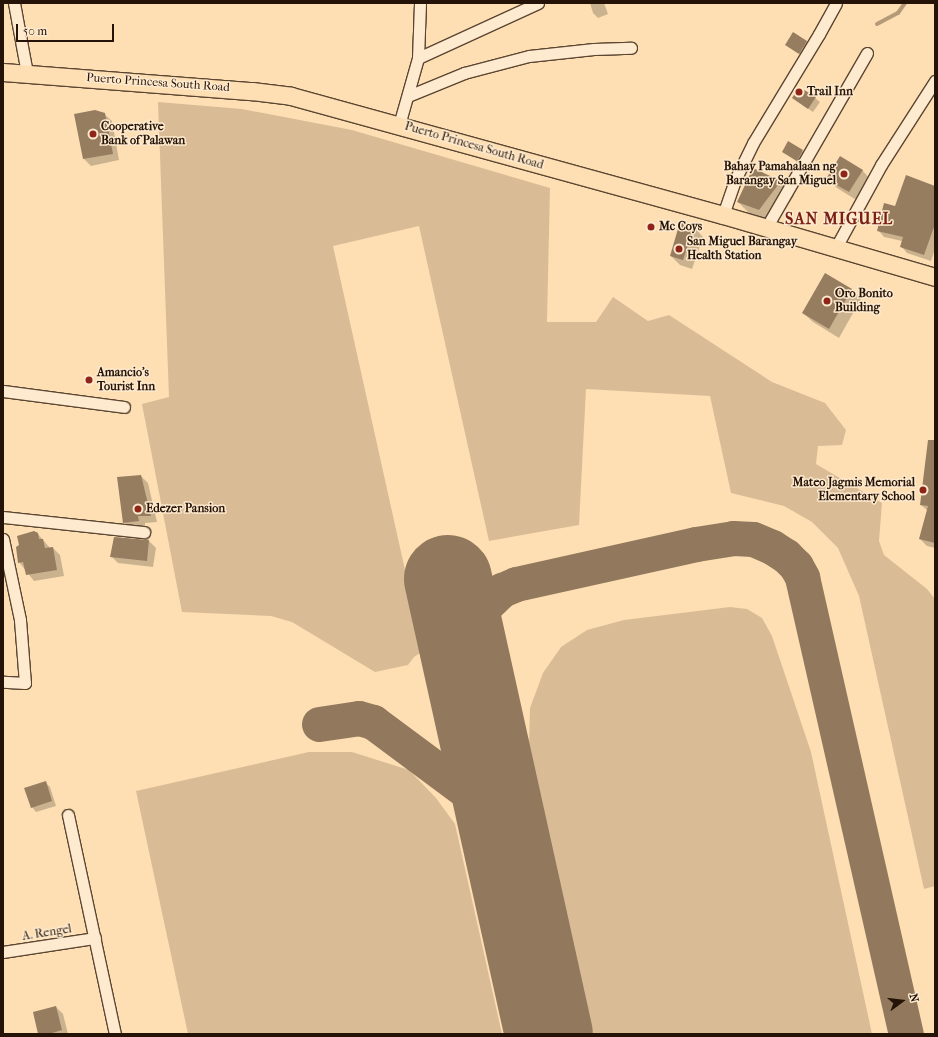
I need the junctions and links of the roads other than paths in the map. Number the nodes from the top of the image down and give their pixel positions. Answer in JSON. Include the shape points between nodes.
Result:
{"nodes":[{"id":1,"x":14,"y":3,"type":"edge"},
{"id":2,"x":420,"y":3,"type":"edge"},
{"id":3,"x":538,"y":3,"type":"edge"},
{"id":4,"x":836,"y":3,"type":"edge"},
{"id":5,"x":631,"y":48,"type":"dead end"},
{"id":6,"x":867,"y":53,"type":"dead end"},
{"id":7,"x":418,"y":58,"type":"junction"},
{"id":8,"x":3,"y":72,"type":"edge"},
{"id":9,"x":27,"y":73,"type":"junction"},
{"id":10,"x":935,"y":80,"type":"edge"},
{"id":11,"x":408,"y":96,"type":"junction"},
{"id":12,"x":399,"y":125,"type":"junction"},
{"id":13,"x":723,"y":215,"type":"junction"},
{"id":14,"x":766,"y":228,"type":"junction"},
{"id":15,"x":835,"y":249,"type":"junction"},
{"id":16,"x":935,"y":277,"type":"edge"},
{"id":17,"x":3,"y":391,"type":"edge"},
{"id":18,"x":124,"y":407,"type":"dead end"},
{"id":19,"x":3,"y":517,"type":"edge"},
{"id":20,"x":144,"y":532,"type":"dead end"},
{"id":21,"x":3,"y":539,"type":"edge"},
{"id":22,"x":3,"y":682,"type":"edge"},
{"id":23,"x":68,"y":815,"type":"dead end"},
{"id":24,"x":95,"y":938,"type":"junction"},
{"id":25,"x":3,"y":952,"type":"edge"},
{"id":26,"x":115,"y":1034,"type":"edge"}],
"edges":[{"from":1,"to":9,"type":"street"},
{"from":2,"to":7,"type":"street"},
{"from":3,"to":7,"type":"street"},
{"from":4,"to":13,"type":"street","via":[[753,143],[736,178]]},
{"from":5,"to":11,"type":"street","via":[[529,56],[464,74]]},
{"from":6,"to":14,"type":"street"},
{"from":7,"to":11,"type":"street"},
{"from":8,"to":9,"type":"main road","name":"Puerto Princesa South Road"},
{"from":9,"to":12,"type":"main road","name":"Puerto Princesa South Road","via":[[283,95]]},
{"from":10,"to":15,"type":"street","via":[[881,165]]},
{"from":11,"to":12,"type":"street"},
{"from":12,"to":13,"type":"main road","name":"Puerto Princesa South Road"},
{"from":13,"to":14,"type":"main road","name":"Puerto Princesa South Road"},
{"from":14,"to":15,"type":"main road","name":"Puerto Princesa South Road"},
{"from":15,"to":16,"type":"main road","name":"Puerto Princesa South Road"},
{"from":17,"to":18,"type":"street"},
{"from":19,"to":20,"type":"street"},
{"from":21,"to":22,"type":"street","via":[[20,620],[25,683]]},
{"from":23,"to":24,"type":"street"},
{"from":24,"to":25,"type":"street","name":"A. Rengel"},
{"from":24,"to":26,"type":"street"}]}
